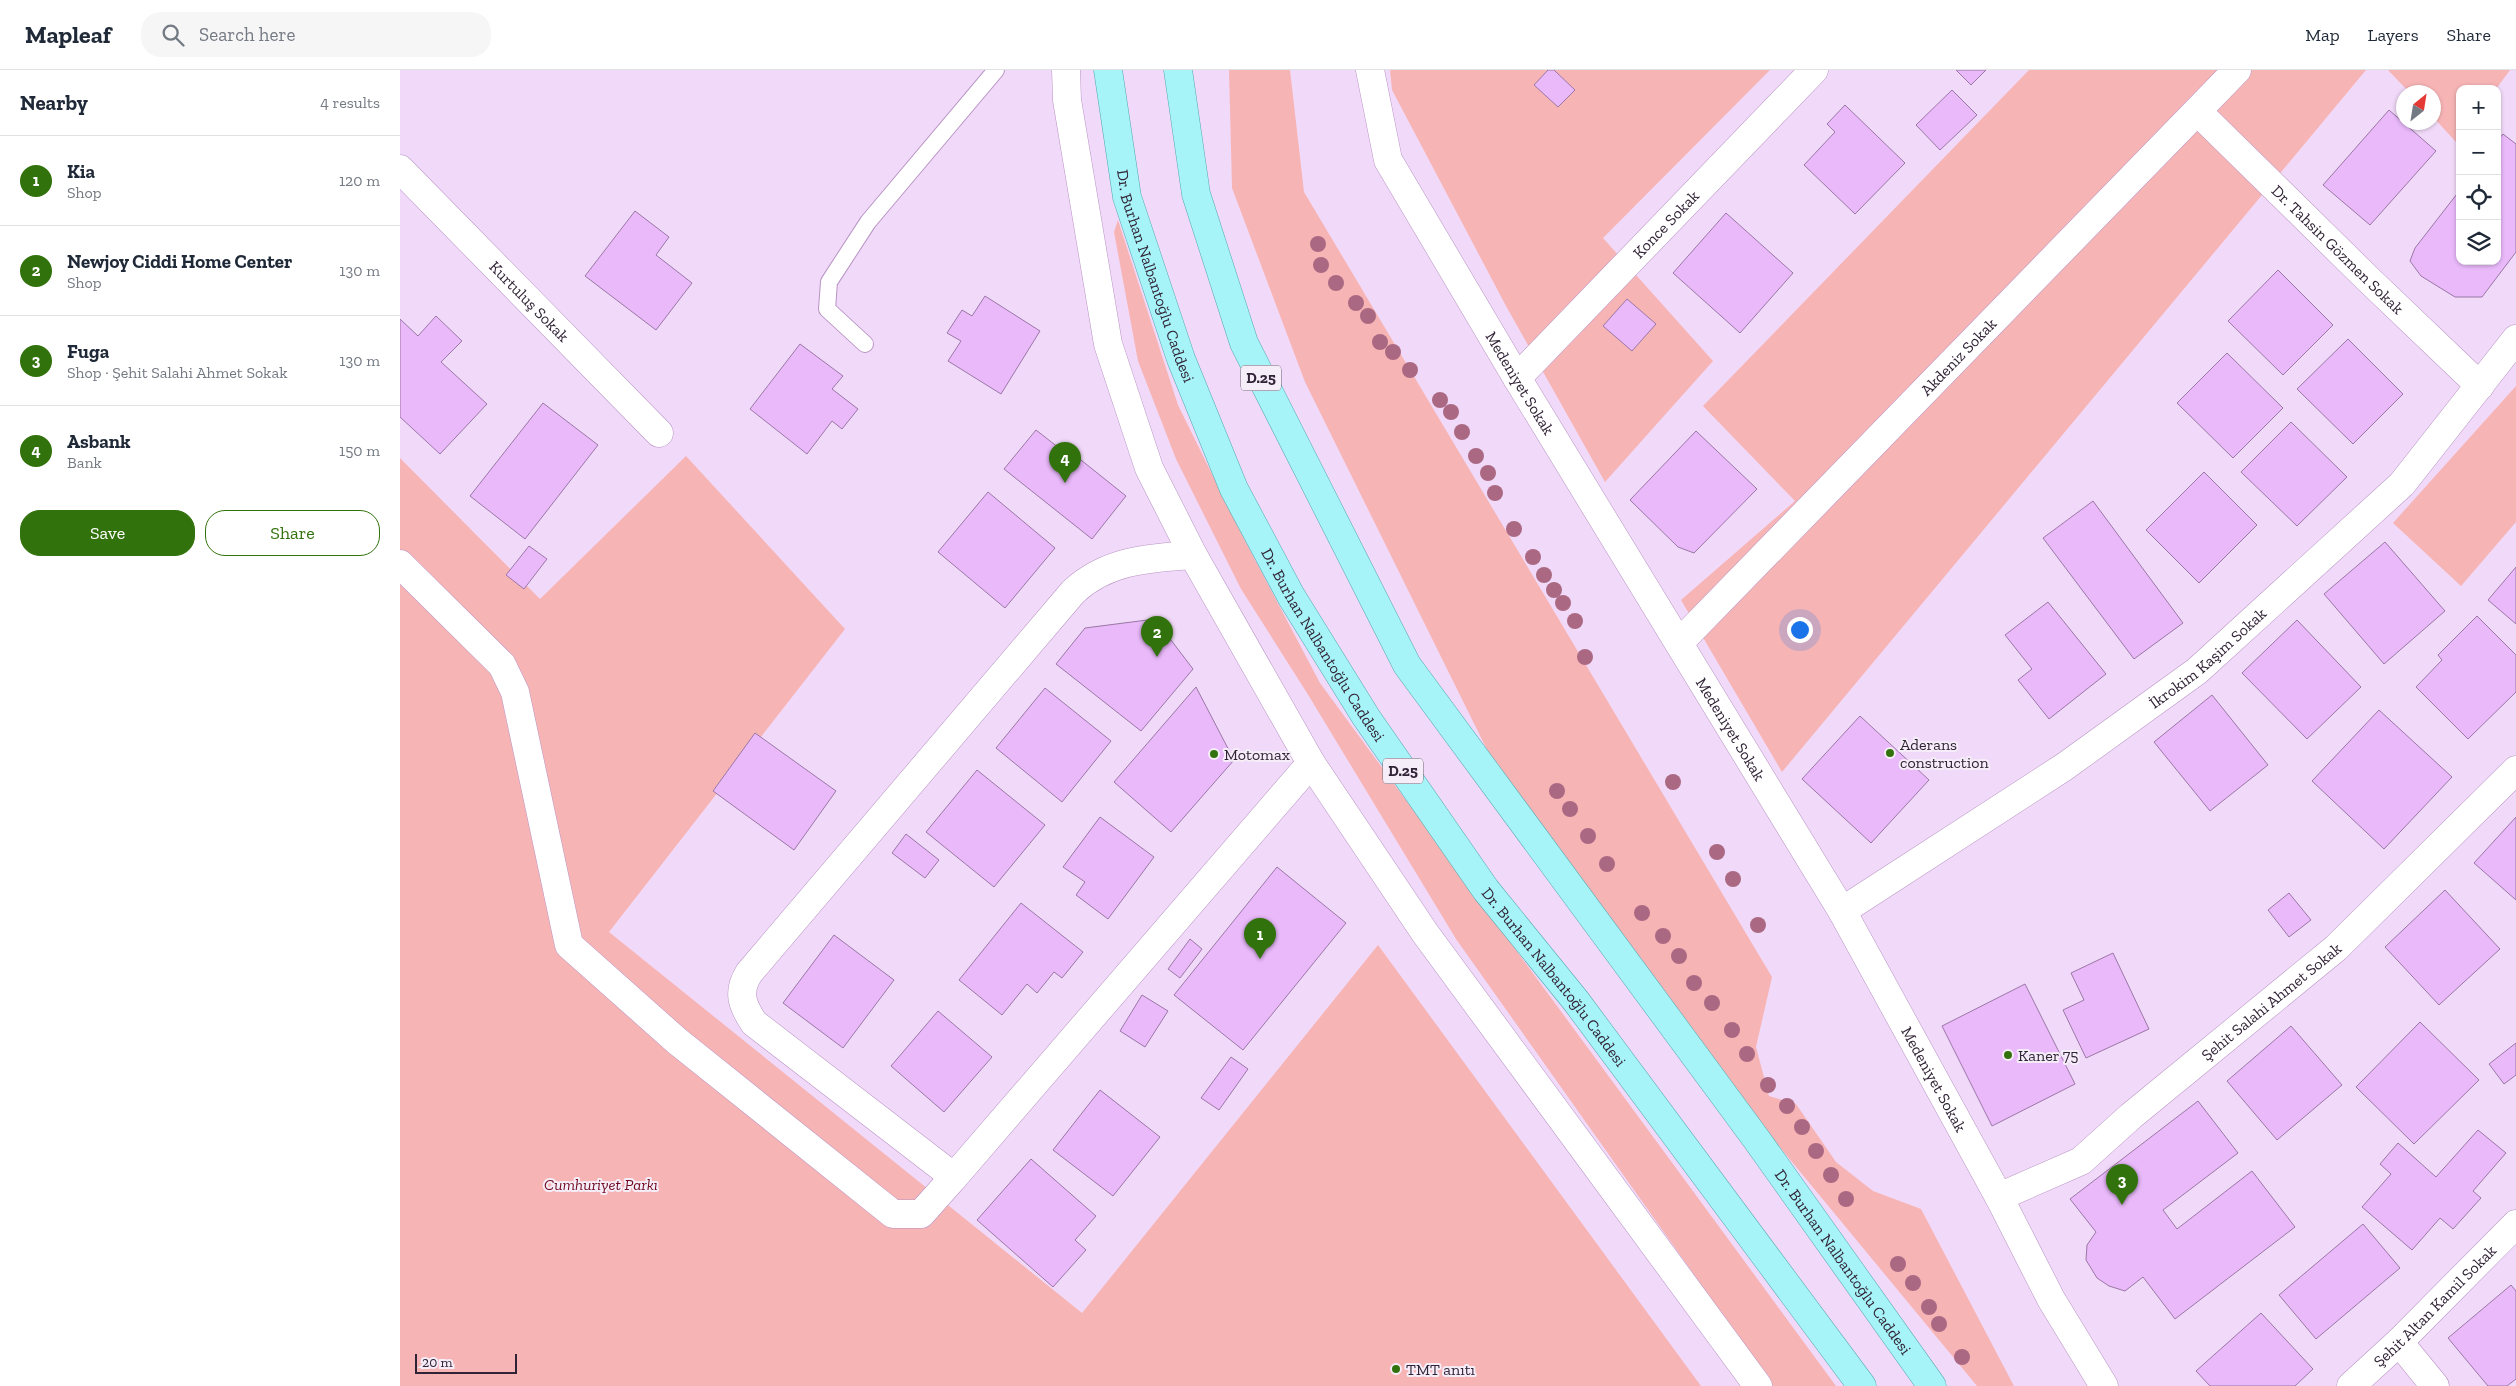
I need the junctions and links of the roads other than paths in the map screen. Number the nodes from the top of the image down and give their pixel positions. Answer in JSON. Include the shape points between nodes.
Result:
{"nodes":[{"id":1,"x":996,"y":70,"type":"edge"},
{"id":2,"x":1066,"y":70,"type":"edge"},
{"id":3,"x":1108,"y":70,"type":"edge"},
{"id":4,"x":1178,"y":70,"type":"edge"},
{"id":5,"x":1370,"y":70,"type":"edge"},
{"id":6,"x":1814,"y":70,"type":"edge"},
{"id":7,"x":2237,"y":70,"type":"edge"},
{"id":8,"x":2198,"y":112,"type":"junction"},
{"id":9,"x":400,"y":169,"type":"edge"},
{"id":10,"x":2516,"y":339,"type":"edge"},
{"id":11,"x":865,"y":344,"type":"dead end"},
{"id":12,"x":1517,"y":378,"type":"junction"},
{"id":13,"x":2480,"y":386,"type":"junction"},
{"id":14,"x":659,"y":433,"type":"dead end"},
{"id":15,"x":1193,"y":555,"type":"junction"},
{"id":16,"x":400,"y":564,"type":"edge"},
{"id":17,"x":1680,"y":644,"type":"junction"},
{"id":18,"x":1311,"y":763,"type":"junction"},
{"id":19,"x":2516,"y":770,"type":"edge"},
{"id":20,"x":1842,"y":911,"type":"junction"},
{"id":21,"x":954,"y":1177,"type":"junction"},
{"id":22,"x":1999,"y":1197,"type":"junction"},
{"id":23,"x":2516,"y":1224,"type":"edge"},
{"id":24,"x":2399,"y":1342,"type":"junction"},
{"id":25,"x":1758,"y":1386,"type":"edge"},
{"id":26,"x":1862,"y":1386,"type":"edge"},
{"id":27,"x":1932,"y":1386,"type":"edge"},
{"id":28,"x":2104,"y":1386,"type":"edge"},
{"id":29,"x":2350,"y":1386,"type":"edge"},
{"id":30,"x":2436,"y":1386,"type":"edge"}],
"edges":[{"from":1,"to":11,"type":"lane","via":[[868,222],[829,282],[828,309]]},
{"from":2,"to":15,"type":"street","via":[[1068,100],[1108,344],[1149,468]]},
{"from":3,"to":26,"type":"main road","name":"Dr. Burhan Nalbantoğlu Caddesi","number":"D.25","via":[[1127,197],[1182,359],[1234,488],[1291,596],[1366,717],[1486,890],[1576,1001]]},
{"from":4,"to":27,"type":"main road","name":"Dr. Burhan Nalbantoğlu Caddesi","number":"D.25","via":[[1196,194],[1244,343],[1407,665],[1757,1140]]},
{"from":5,"to":12,"type":"street","name":"Medeniyet Sokak","via":[[1388,160]]},
{"from":6,"to":12,"type":"street","name":"Konce Sokak"},
{"from":7,"to":8,"type":"street","name":"Akdeniz Sokak"},
{"from":8,"to":13,"type":"street","name":"Dr. Tahsin Gözmen Sokak"},
{"from":8,"to":17,"type":"street","name":"Akdeniz Sokak"},
{"from":9,"to":14,"type":"street","name":"Kurtuluş Sokak"},
{"from":10,"to":13,"type":"street","name":"İkrokim Kaşim Sokak"},
{"from":12,"to":17,"type":"street","name":"Medeniyet Sokak"},
{"from":13,"to":20,"type":"street","name":"İkrokim Kaşim Sokak","via":[[2402,484],[2197,671],[2064,767]]},
{"from":15,"to":18,"type":"street"},
{"from":15,"to":21,"type":"street","via":[[1142,558],[1094,575],[1073,592],[743,982],[742,1004],[754,1022]]},
{"from":16,"to":21,"type":"street","via":[[502,665],[515,692],[569,945],[677,1041],[893,1214],[921,1214]]},
{"from":17,"to":20,"type":"street","name":"Medeniyet Sokak"},
{"from":18,"to":21,"type":"street"},
{"from":18,"to":25,"type":"street","via":[[1425,933]]},
{"from":19,"to":22,"type":"street","name":"Şehit Salahi Ahmet Sokak","via":[[2336,948],[2131,1116],[2082,1161]]},
{"from":20,"to":22,"type":"street","name":"Medeniyet Sokak"},
{"from":22,"to":28,"type":"street","name":"Medeniyet Sokak","via":[[2051,1299]]},
{"from":23,"to":24,"type":"street","name":"Şehit Altan Kamil Sokak"},
{"from":24,"to":29,"type":"street","name":"Şehit Altan Kamil Sokak"},
{"from":24,"to":30,"type":"street"}]}
